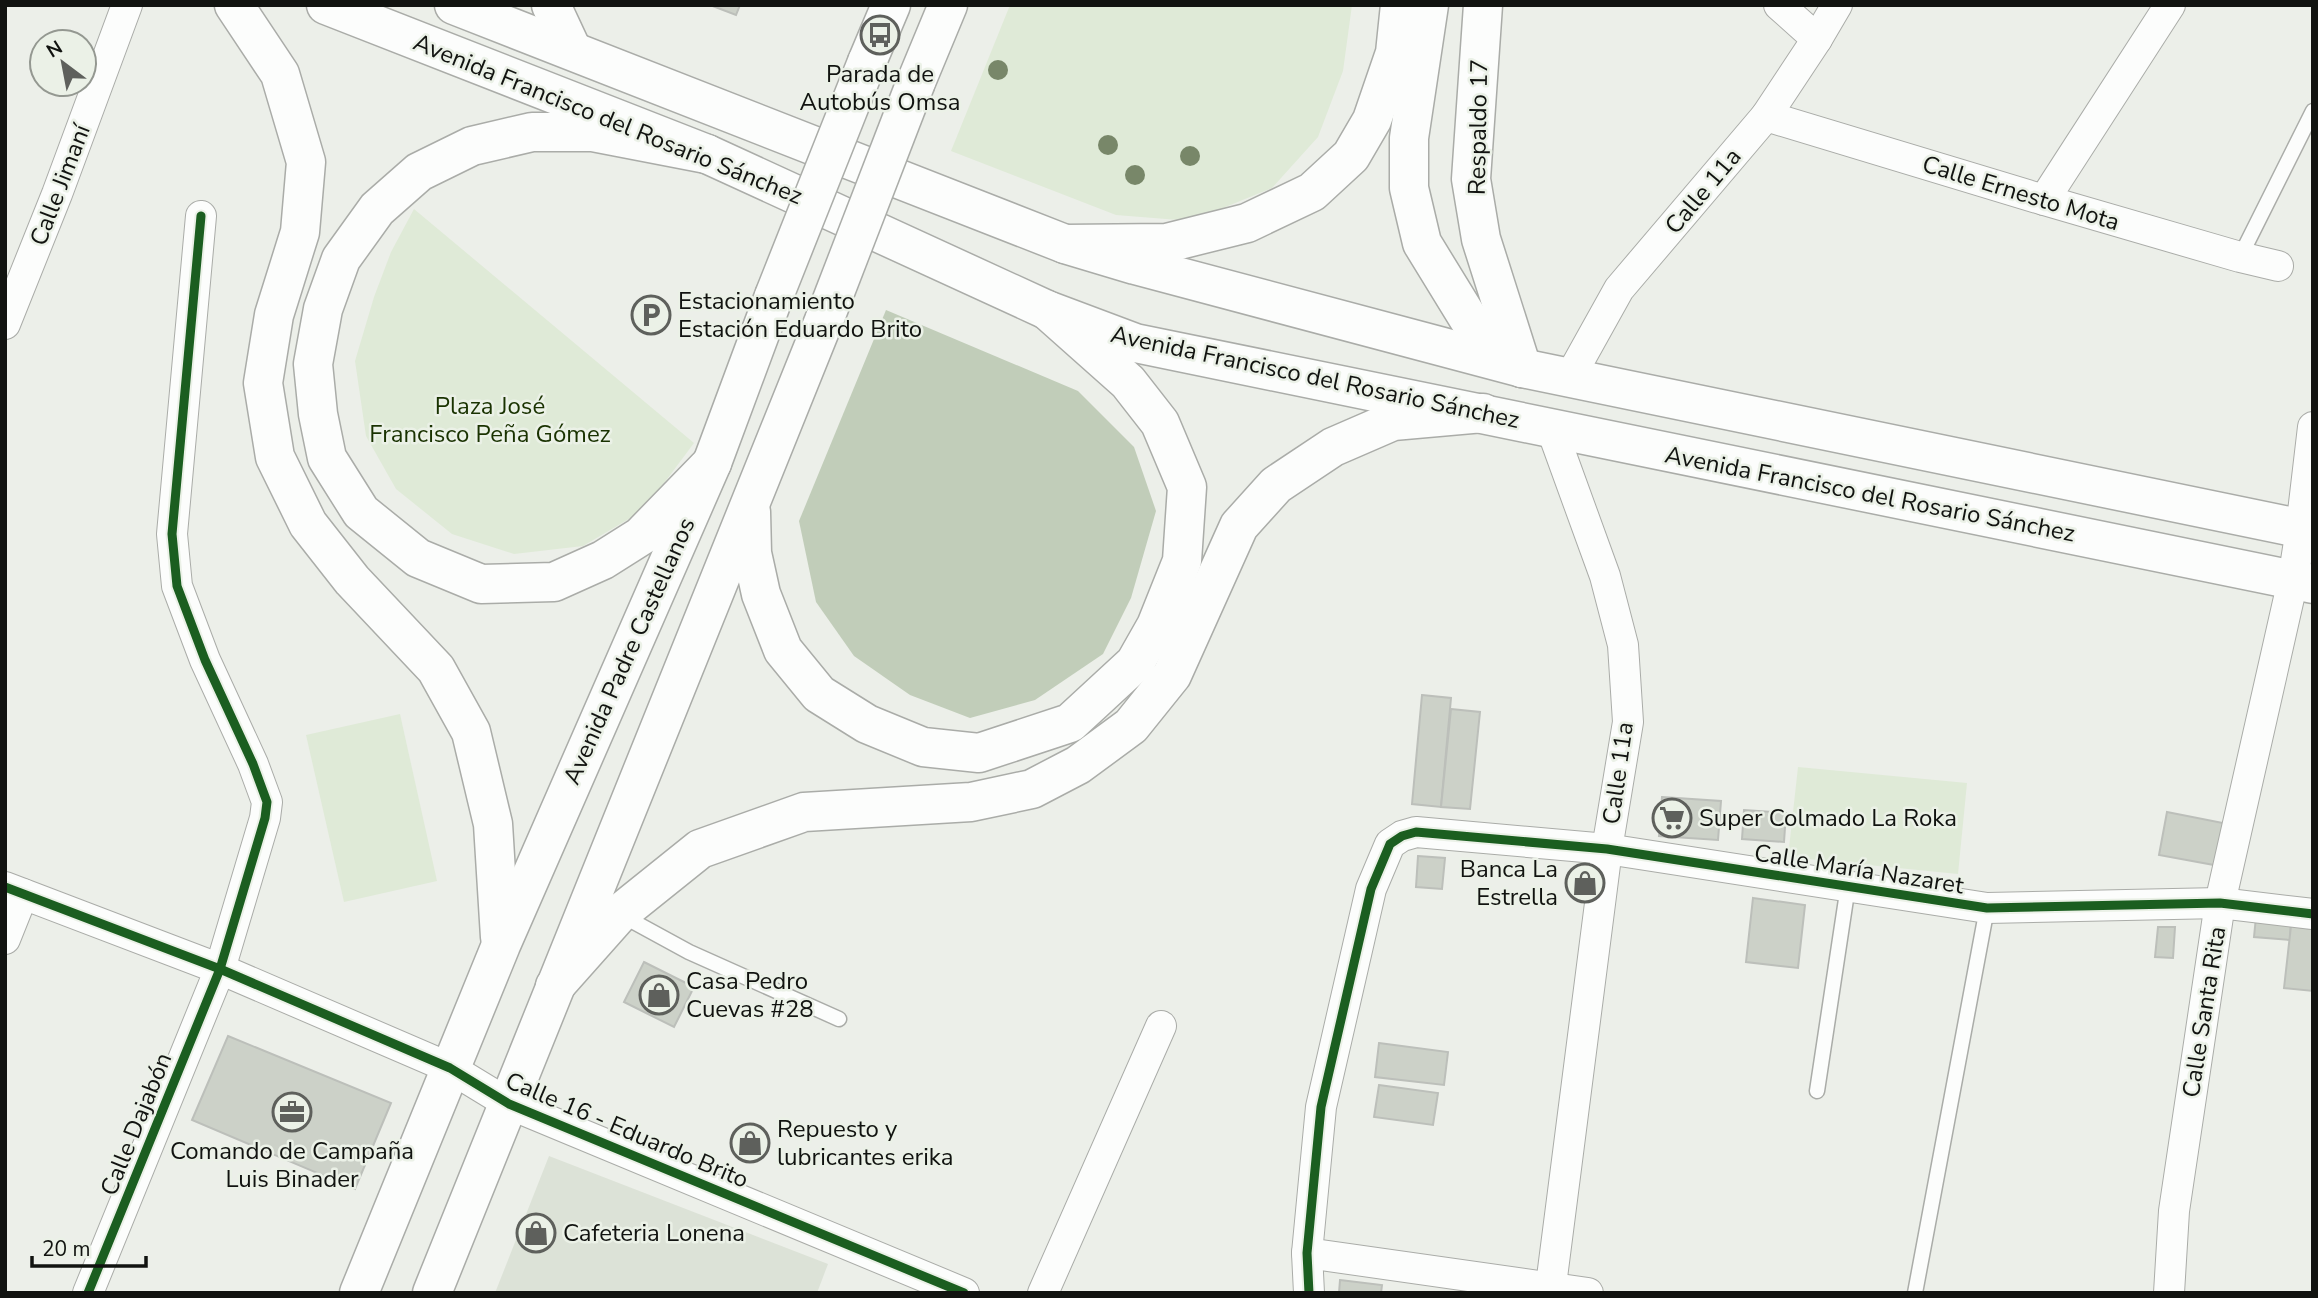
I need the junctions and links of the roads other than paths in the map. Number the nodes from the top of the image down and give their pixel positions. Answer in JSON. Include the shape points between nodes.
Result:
{"nodes":[{"id":1,"x":127,"y":5,"type":"edge"},
{"id":2,"x":234,"y":5,"type":"edge"},
{"id":3,"x":326,"y":5,"type":"edge"},
{"id":4,"x":454,"y":5,"type":"edge"},
{"id":5,"x":551,"y":5,"type":"edge"},
{"id":6,"x":891,"y":5,"type":"edge"},
{"id":7,"x":948,"y":5,"type":"edge"},
{"id":8,"x":1400,"y":5,"type":"edge"},
{"id":9,"x":1429,"y":5,"type":"edge"},
{"id":10,"x":1483,"y":5,"type":"edge"},
{"id":11,"x":1779,"y":5,"type":"edge"},
{"id":12,"x":1837,"y":5,"type":"edge"},
{"id":13,"x":2170,"y":5,"type":"edge"},
{"id":14,"x":1817,"y":39,"type":"junction"},
{"id":15,"x":572,"y":50,"type":"junction"},
{"id":16,"x":2313,"y":111,"type":"edge"},
{"id":17,"x":1766,"y":116,"type":"junction"},
{"id":18,"x":707,"y":154,"type":"junction"},
{"id":19,"x":2044,"y":200,"type":"junction"},
{"id":20,"x":201,"y":216,"type":"dead end"},
{"id":21,"x":1065,"y":244,"type":"junction"},
{"id":22,"x":2240,"y":257,"type":"junction"},
{"id":23,"x":2278,"y":266,"type":"dead end"},
{"id":24,"x":1047,"y":310,"type":"junction"},
{"id":25,"x":5,"y":324,"type":"edge"},
{"id":26,"x":1522,"y":368,"type":"junction"},
{"id":27,"x":1570,"y":377,"type":"junction"},
{"id":28,"x":1483,"y":413,"type":"junction"},
{"id":29,"x":2313,"y":428,"type":"edge"},
{"id":30,"x":1552,"y":430,"type":"junction"},
{"id":31,"x":712,"y":463,"type":"junction"},
{"id":32,"x":750,"y":501,"type":"junction"},
{"id":33,"x":2307,"y":530,"type":"edge"},
{"id":34,"x":2303,"y":582,"type":"edge"},
{"id":35,"x":1607,"y":849,"type":"junction"},
{"id":36,"x":1847,"y":886,"type":"junction"},
{"id":37,"x":14,"y":891,"type":"edge"},
{"id":38,"x":2220,"y":903,"type":"junction"},
{"id":39,"x":1987,"y":908,"type":"junction"},
{"id":40,"x":619,"y":914,"type":"junction"},
{"id":41,"x":2313,"y":914,"type":"edge"},
{"id":42,"x":5,"y":939,"type":"edge"},
{"id":43,"x":500,"y":945,"type":"junction"},
{"id":44,"x":220,"y":969,"type":"junction"},
{"id":45,"x":555,"y":986,"type":"junction"},
{"id":46,"x":839,"y":1019,"type":"dead end"},
{"id":47,"x":1161,"y":1026,"type":"dead end"},
{"id":48,"x":450,"y":1068,"type":"junction"},
{"id":49,"x":1817,"y":1091,"type":"dead end"},
{"id":50,"x":509,"y":1104,"type":"junction"},
{"id":51,"x":1307,"y":1253,"type":"junction"},
{"id":52,"x":1551,"y":1290,"type":"edge"},
{"id":53,"x":88,"y":1293,"type":"edge"},
{"id":54,"x":359,"y":1293,"type":"edge"},
{"id":55,"x":432,"y":1293,"type":"edge"},
{"id":56,"x":964,"y":1293,"type":"edge"},
{"id":57,"x":1043,"y":1293,"type":"edge"},
{"id":58,"x":1309,"y":1293,"type":"edge"},
{"id":59,"x":1588,"y":1293,"type":"edge"},
{"id":60,"x":1914,"y":1293,"type":"edge"},
{"id":61,"x":2169,"y":1293,"type":"edge"}],
"edges":[{"from":1,"to":25,"type":"street","name":"Calle Jimaní"},
{"from":2,"to":43,"type":"main road","via":[[280,74],[306,162],[300,232],[275,315],[263,383],[275,457],[308,524],[352,580],[436,670],[471,732],[493,824]]},
{"from":3,"to":18,"type":"main road","name":"Avenida Francisco del Rosario Sánchez"},
{"from":4,"to":15,"type":"main road","name":"Avenida Francisco del Rosario Sánchez"},
{"from":5,"to":15,"type":"main road"},
{"from":6,"to":31,"type":"main road","name":"Avenida Padre Castellanos","bridge":true},
{"from":7,"to":32,"type":"main road","bridge":true},
{"from":8,"to":21,"type":"main road","via":[[1395,53],[1373,120],[1351,156],[1312,192],[1247,223],[1167,243]]},
{"from":9,"to":26,"type":"main road","via":[[1409,138],[1409,188],[1422,243],[1476,331]]},
{"from":10,"to":26,"type":"main road","name":"Respaldo 17","via":[[1471,179],[1481,239]]},
{"from":11,"to":14,"type":"street"},
{"from":12,"to":14,"type":"street","name":"Calle 11a"},
{"from":13,"to":19,"type":"street"},
{"from":14,"to":17,"type":"street","name":"Calle 11a"},
{"from":15,"to":21,"type":"main road","name":"Avenida Francisco del Rosario Sánchez"},
{"from":16,"to":22,"type":"lane"},
{"from":17,"to":19,"type":"street","name":"Calle Ernesto Mota"},
{"from":17,"to":27,"type":"street","name":"Calle 11a","via":[[1619,289]]},
{"from":18,"to":24,"type":"main road","name":"Avenida Francisco del Rosario Sánchez"},
{"from":18,"to":31,"type":"main road","via":[[593,132],[532,132],[472,146],[419,172],[377,209],[341,259],[323,309],[313,364],[327,458],[361,512],[418,558],[481,583],[554,582],[603,560],[641,536]]},
{"from":19,"to":22,"type":"street","name":"Calle Ernesto Mota"},
{"from":20,"to":44,"type":"street","name":"Calle Dajabón","via":[[173,557],[186,611],[267,802]]},
{"from":21,"to":26,"type":"main road","name":"Avenida Francisco del Rosario Sánchez"},
{"from":22,"to":23,"type":"street","name":"Calle Ernesto Mota"},
{"from":24,"to":28,"type":"main road","name":"Avenida Francisco del Rosario Sánchez","via":[[1135,343]]},
{"from":24,"to":32,"type":"main road","via":[[1128,382],[1160,423],[1187,487],[1182,561],[1156,626],[1135,663],[1070,723],[979,753],[923,747],[867,724],[819,694],[783,650],[761,594],[752,553]]},
{"from":26,"to":27,"type":"main road","name":"Avenida Francisco del Rosario Sánchez"},
{"from":27,"to":33,"type":"main road","name":"Avenida Francisco del Rosario Sánchez"},
{"from":28,"to":30,"type":"main road","name":"Avenida Francisco del Rosario Sánchez"},
{"from":28,"to":40,"type":"main road","via":[[1392,421],[1333,447],[1276,485],[1239,526],[1172,675],[1132,726],[1078,765],[1032,789],[971,802],[804,812],[700,849]]},
{"from":29,"to":33,"type":"street","name":"Calle Santa Rita"},
{"from":30,"to":34,"type":"main road","name":"Avenida Francisco del Rosario Sánchez"},
{"from":30,"to":35,"type":"street","name":"Calle 11a","via":[[1605,576],[1623,645],[1628,722]]},
{"from":31,"to":43,"type":"main road","name":"Avenida Padre Castellanos"},
{"from":32,"to":45,"type":"main road"},
{"from":33,"to":34,"type":"street","name":"Calle Santa Rita"},
{"from":34,"to":38,"type":"street","name":"Calle Santa Rita"},
{"from":35,"to":36,"type":"street","name":"Calle María Nazaret"},
{"from":35,"to":51,"type":"street","name":"Calle María Nazaret","via":[[1416,832],[1390,844],[1371,889],[1321,1107]]},
{"from":35,"to":52,"type":"street","name":"Calle 11a"},
{"from":36,"to":39,"type":"street","name":"Calle María Nazaret"},
{"from":36,"to":49,"type":"lane"},
{"from":37,"to":42,"type":"street"},
{"from":37,"to":44,"type":"street","name":"Calle 16 - Eduardo Brito"},
{"from":38,"to":39,"type":"street","name":"Calle María Nazaret"},
{"from":38,"to":41,"type":"street","name":"Calle María Nazaret"},
{"from":38,"to":61,"type":"street","name":"Calle Santa Rita","via":[[2174,1211]]},
{"from":39,"to":60,"type":"lane"},
{"from":40,"to":45,"type":"main road"},
{"from":40,"to":46,"type":"lane","via":[[756,984]]},
{"from":43,"to":48,"type":"main road","name":"Avenida Padre Castellanos"},
{"from":44,"to":48,"type":"street","name":"Calle 16 - Eduardo Brito"},
{"from":44,"to":53,"type":"street","name":"Calle Dajabón"},
{"from":45,"to":50,"type":"main road"},
{"from":47,"to":57,"type":"street"},
{"from":48,"to":50,"type":"street","name":"Calle 16 - Eduardo Brito"},
{"from":48,"to":54,"type":"main road","name":"Avenida Padre Castellanos"},
{"from":50,"to":55,"type":"main road"},
{"from":50,"to":56,"type":"street","name":"Calle 16 - Eduardo Brito"},
{"from":51,"to":52,"type":"street"},
{"from":51,"to":58,"type":"street"},
{"from":52,"to":59,"type":"street"}]}
